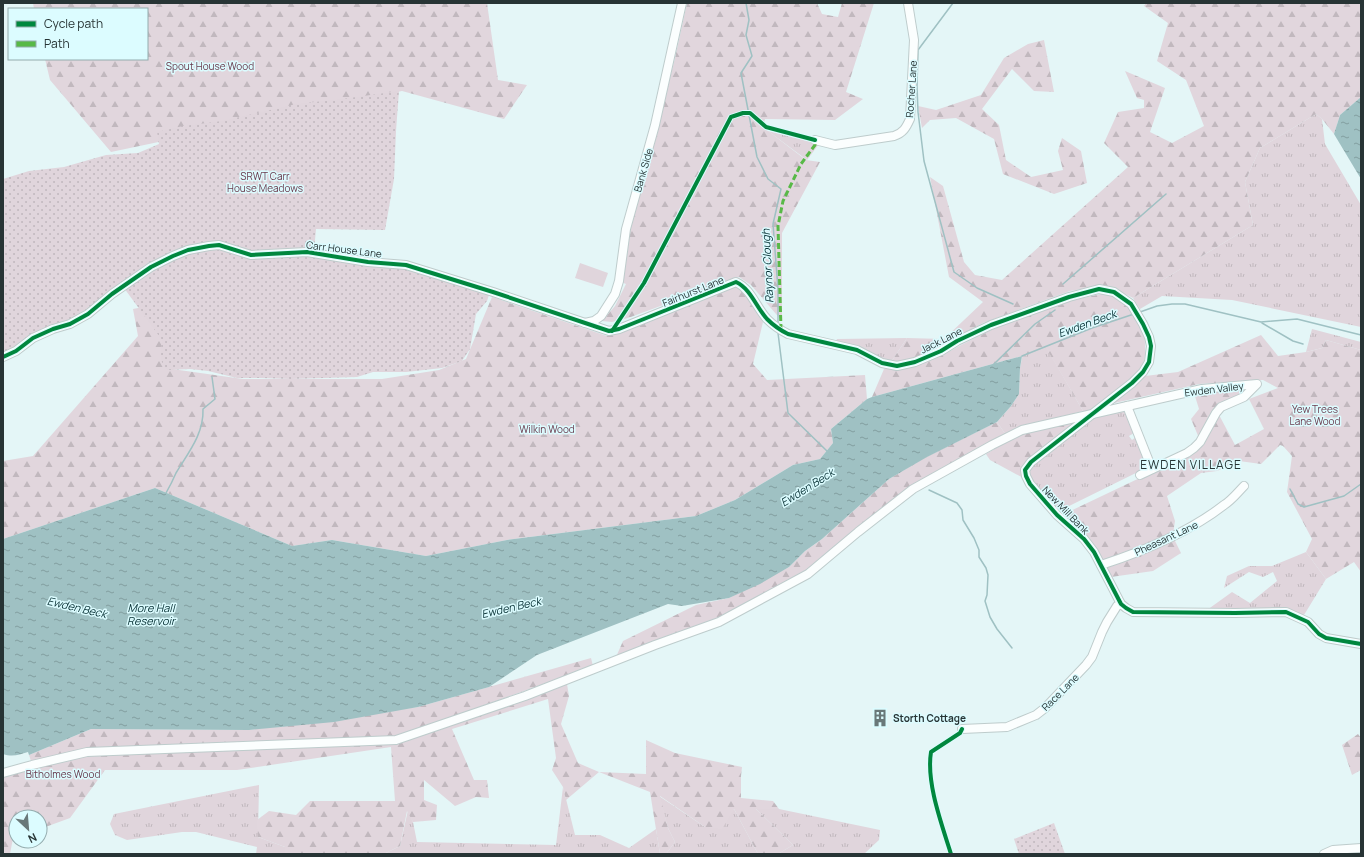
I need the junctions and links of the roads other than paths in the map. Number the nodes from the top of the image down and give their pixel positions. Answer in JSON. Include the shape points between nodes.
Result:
{"nodes":[{"id":1,"x":682,"y":3,"type":"edge"},
{"id":2,"x":908,"y":3,"type":"edge"},
{"id":3,"x":815,"y":140,"type":"dead end"},
{"id":4,"x":1131,"y":304,"type":"joint"},
{"id":5,"x":585,"y":324,"type":"junction"},
{"id":6,"x":784,"y":332,"type":"joint"},
{"id":7,"x":3,"y":357,"type":"edge"},
{"id":8,"x":1128,"y":406,"type":"junction"},
{"id":9,"x":1093,"y":413,"type":"junction"},
{"id":10,"x":1152,"y":469,"type":"junction"},
{"id":11,"x":1140,"y":475,"type":"dead end"},
{"id":12,"x":1244,"y":486,"type":"dead end"},
{"id":13,"x":1100,"y":565,"type":"junction"},
{"id":14,"x":1122,"y":604,"type":"junction"},
{"id":15,"x":1361,"y":644,"type":"edge"},
{"id":16,"x":962,"y":729,"type":"dead end"},
{"id":17,"x":3,"y":773,"type":"edge"},
{"id":18,"x":1361,"y":848,"type":"edge"},
{"id":19,"x":1324,"y":854,"type":"edge"}],
"edges":[{"from":1,"to":5,"type":"street","name":"Bank Side","via":[[655,125],[626,229],[617,288],[601,316]]},
{"from":2,"to":3,"type":"street","name":"Rocher Lane","via":[[914,40],[910,119],[907,127],[901,133],[887,137],[835,145]]},
{"from":4,"to":6,"type":"street","name":"Jack Lane","via":[[1114,292],[1099,289],[1076,295],[991,325],[935,354],[897,366],[882,363],[857,350]]},
{"from":4,"to":9,"type":"street","name":"New Mill Bank","via":[[1143,324],[1151,346],[1149,362],[1135,380]]},
{"from":5,"to":6,"type":"street","name":"Fairhurst Lane","via":[[612,331],[736,282],[744,285],[766,318]]},
{"from":5,"to":7,"type":"street","name":"Carr House Lane","via":[[406,265],[306,252],[251,255],[218,245],[188,250],[151,267],[88,314],[33,338]]},
{"from":8,"to":9,"type":"street","name":"Ewden Valley"},
{"from":8,"to":10,"type":"street"},
{"from":8,"to":10,"type":"street","name":"Ewden Valley","via":[[1202,389],[1257,384],[1244,397],[1220,407],[1194,448]]},
{"from":9,"to":13,"type":"street","name":"New Mill Bank","via":[[1031,462],[1025,470],[1030,484],[1057,515],[1084,539]]},
{"from":9,"to":17,"type":"street","name":"Ewden Valley","via":[[1022,430],[913,489],[808,574],[719,622],[655,644],[525,696],[396,740],[87,752]]},
{"from":10,"to":11,"type":"street","name":"Ewden Valley"},
{"from":12,"to":13,"type":"street","name":"Pheasant Lane","via":[[1226,504],[1178,534]]},
{"from":13,"to":14,"type":"street","name":"New Mill Bank"},
{"from":14,"to":15,"type":"street","via":[[1133,612],[1286,612],[1308,622],[1326,638]]},
{"from":14,"to":16,"type":"street","name":"Race Lane","via":[[1116,606],[1106,622],[1092,657],[1046,708],[1007,727]]},
{"from":18,"to":19,"type":"street","via":[[1333,850]]}]}
